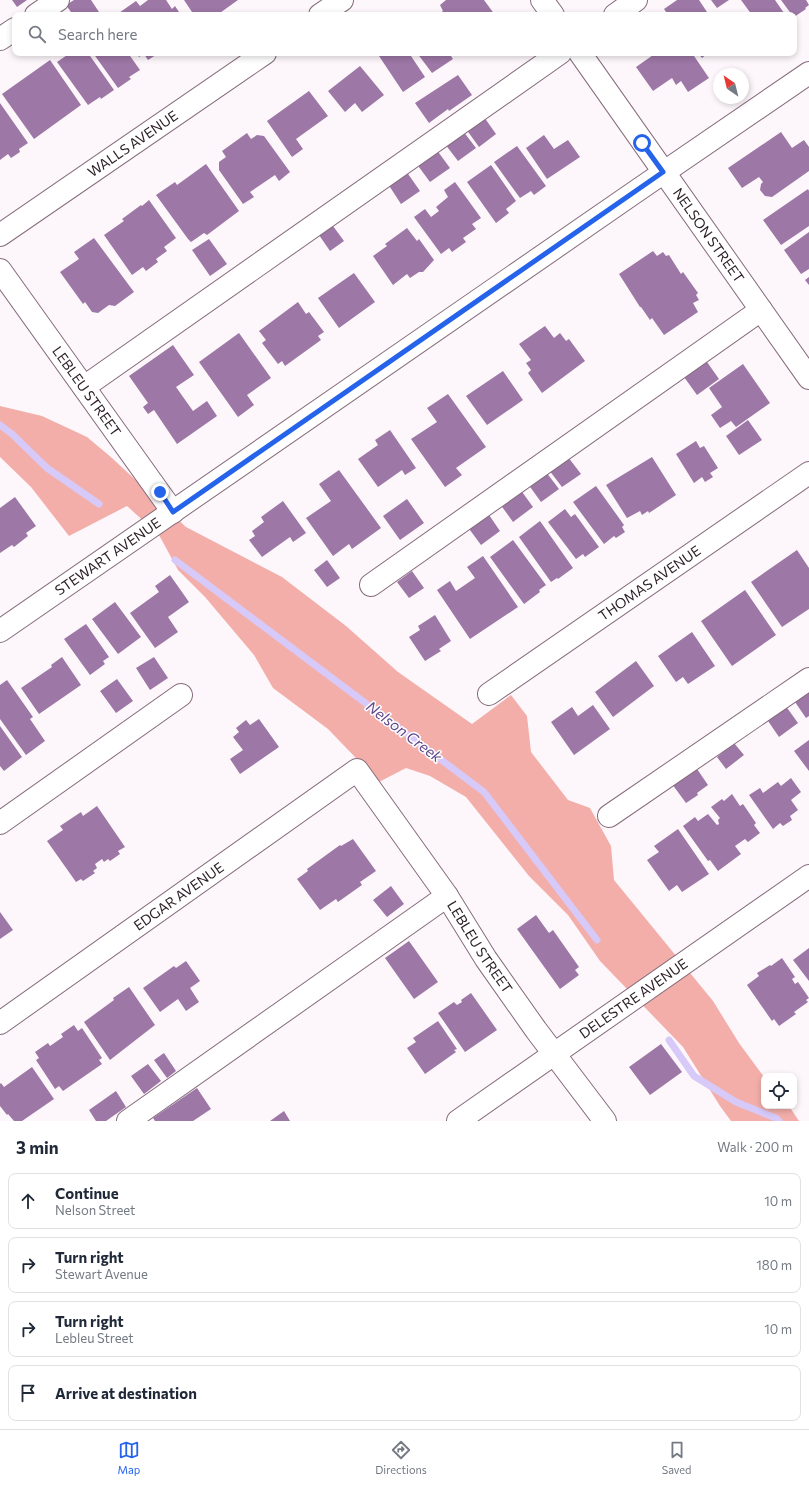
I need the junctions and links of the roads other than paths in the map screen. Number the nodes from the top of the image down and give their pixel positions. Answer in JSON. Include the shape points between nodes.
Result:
{"nodes":[{"id":1,"x":58,"y":0,"type":"edge"},
{"id":2,"x":342,"y":0,"type":"edge"},
{"id":3,"x":542,"y":0,"type":"edge"},
{"id":4,"x":636,"y":0,"type":"edge"},
{"id":5,"x":40,"y":12,"type":"edge"},
{"id":6,"x":324,"y":12,"type":"edge"},
{"id":7,"x":551,"y":12,"type":"edge"},
{"id":8,"x":619,"y":12,"type":"edge"},
{"id":9,"x":12,"y":31,"type":"edge"},
{"id":10,"x":0,"y":39,"type":"edge"},
{"id":11,"x":261,"y":56,"type":"edge"},
{"id":12,"x":556,"y":56,"type":"edge"},
{"id":13,"x":582,"y":56,"type":"edge"},
{"id":14,"x":806,"y":82,"type":"edge"},
{"id":15,"x":663,"y":172,"type":"junction"},
{"id":16,"x":0,"y":235,"type":"edge"},
{"id":17,"x":0,"y":270,"type":"edge"},
{"id":18,"x":761,"y":310,"type":"junction"},
{"id":19,"x":809,"y":378,"type":"edge"},
{"id":20,"x":84,"y":387,"type":"junction"},
{"id":21,"x":809,"y":473,"type":"edge"},
{"id":22,"x":173,"y":512,"type":"junction"},
{"id":23,"x":371,"y":585,"type":"dead end"},
{"id":24,"x":0,"y":631,"type":"edge"},
{"id":25,"x":809,"y":679,"type":"edge"},
{"id":26,"x":489,"y":694,"type":"dead end"},
{"id":27,"x":181,"y":695,"type":"dead end"},
{"id":28,"x":357,"y":770,"type":"joint"},
{"id":29,"x":609,"y":816,"type":"dead end"},
{"id":30,"x":0,"y":823,"type":"edge"},
{"id":31,"x":809,"y":876,"type":"edge"},
{"id":32,"x":447,"y":896,"type":"junction"},
{"id":33,"x":0,"y":1023,"type":"edge"},
{"id":34,"x":554,"y":1053,"type":"junction"},
{"id":35,"x":128,"y":1121,"type":"edge"},
{"id":36,"x":458,"y":1121,"type":"edge"},
{"id":37,"x":605,"y":1121,"type":"edge"}],
"edges":[{"from":1,"to":5,"type":"street"},
{"from":2,"to":6,"type":"street"},
{"from":3,"to":7,"type":"street"},
{"from":4,"to":8,"type":"street"},
{"from":9,"to":10,"type":"street"},
{"from":11,"to":16,"type":"street","name":"WALLS AVENUE"},
{"from":12,"to":20,"type":"street"},
{"from":13,"to":15,"type":"street","name":"NELSON STREET"},
{"from":14,"to":15,"type":"street","name":"STEWART AVENUE"},
{"from":15,"to":18,"type":"street","name":"NELSON STREET"},
{"from":15,"to":22,"type":"street","name":"STEWART AVENUE"},
{"from":17,"to":20,"type":"street","name":"LEBLEU STREET"},
{"from":18,"to":19,"type":"street","name":"NELSON STREET"},
{"from":18,"to":23,"type":"street"},
{"from":20,"to":22,"type":"street","name":"LEBLEU STREET"},
{"from":21,"to":26,"type":"street","name":"THOMAS AVENUE"},
{"from":22,"to":24,"type":"street","name":"STEWART AVENUE"},
{"from":25,"to":29,"type":"street"},
{"from":27,"to":30,"type":"street"},
{"from":28,"to":32,"type":"street","name":"LEBLEU STREET"},
{"from":28,"to":33,"type":"street","name":"EDGAR AVENUE"},
{"from":31,"to":34,"type":"street","name":"DELESTRE AVENUE"},
{"from":32,"to":34,"type":"street","name":"LEBLEU STREET","via":[[486,959]]},
{"from":32,"to":35,"type":"street"},
{"from":34,"to":36,"type":"street","name":"DELESTRE AVENUE"},
{"from":34,"to":37,"type":"street","name":"LEBLEU STREET"}]}
